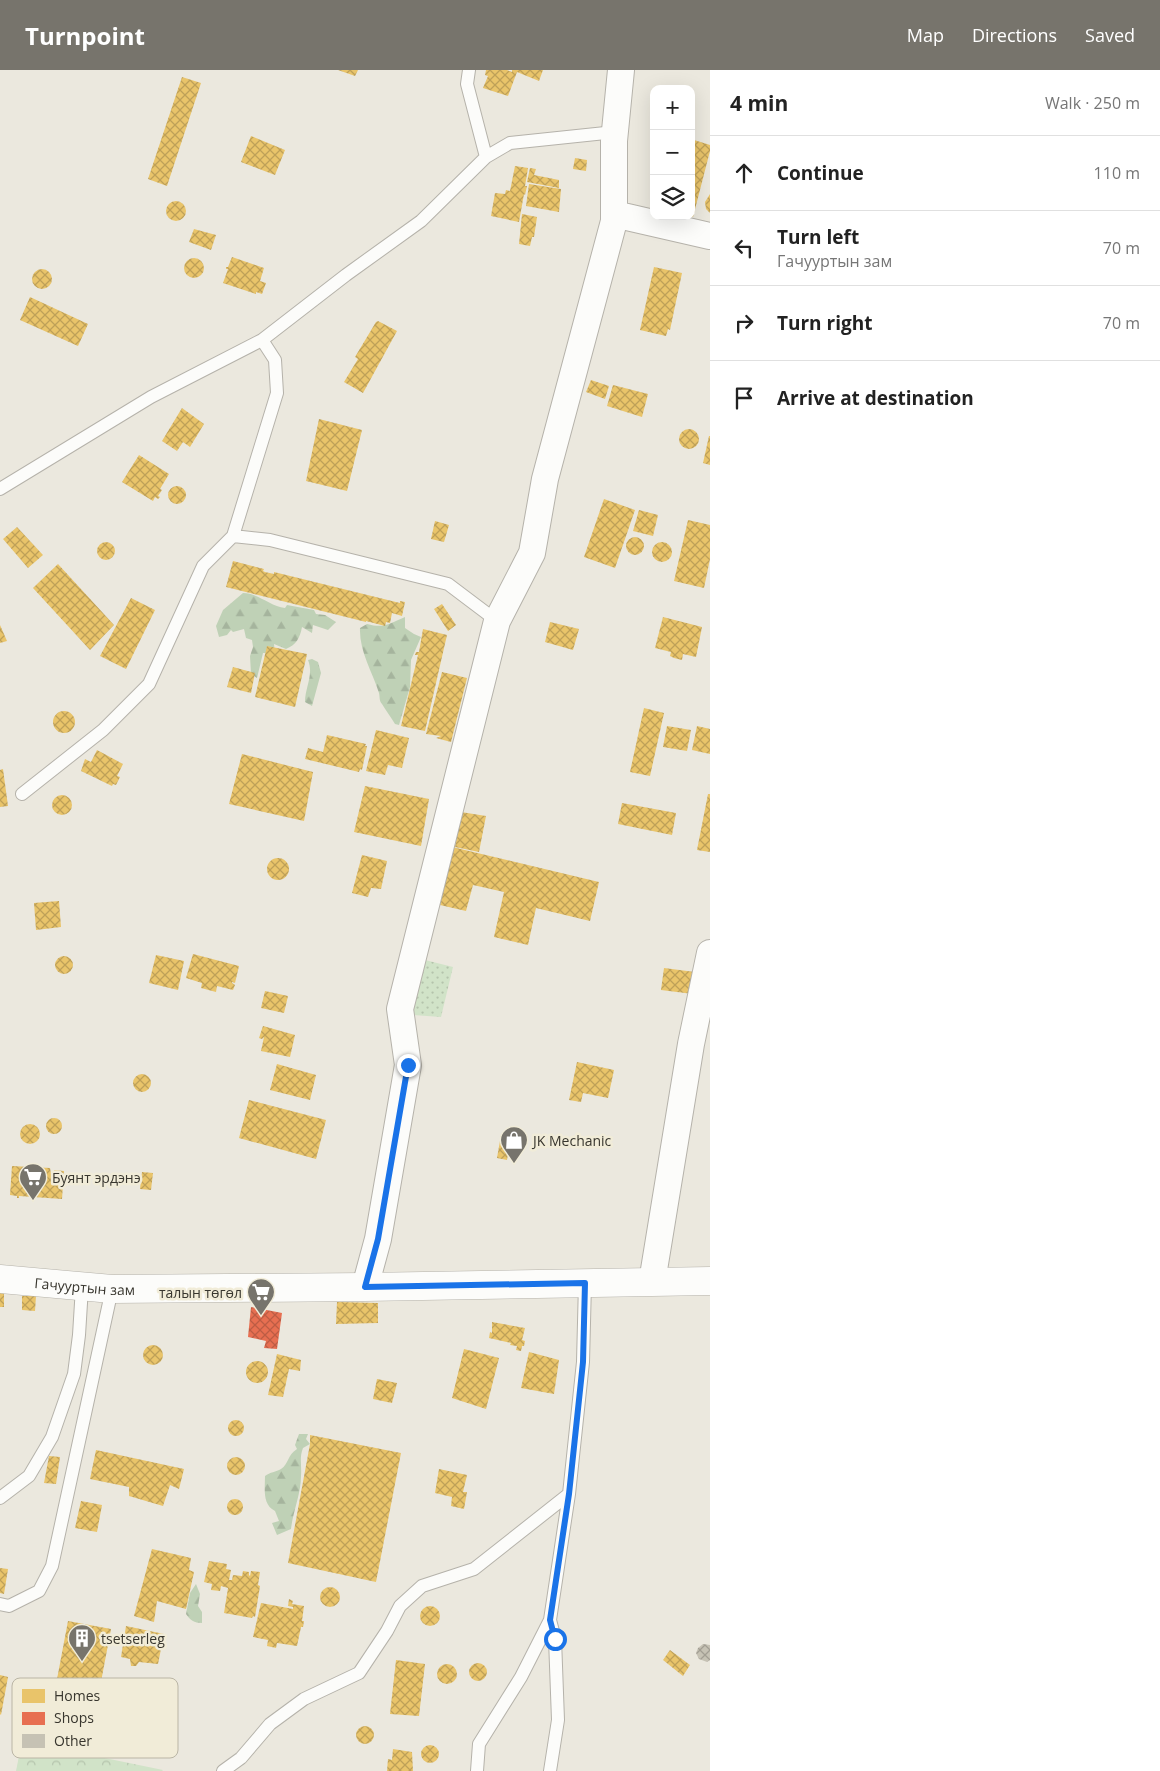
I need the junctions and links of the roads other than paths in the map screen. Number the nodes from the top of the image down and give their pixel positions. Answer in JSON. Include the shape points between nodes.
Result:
{"nodes":[{"id":1,"x":469,"y":70,"type":"edge"},
{"id":2,"x":621,"y":70,"type":"edge"},
{"id":3,"x":615,"y":132,"type":"junction"},
{"id":4,"x":486,"y":157,"type":"junction"},
{"id":5,"x":614,"y":214,"type":"junction"},
{"id":6,"x":710,"y":236,"type":"edge"},
{"id":7,"x":262,"y":340,"type":"junction"},
{"id":8,"x":0,"y":489,"type":"edge"},
{"id":9,"x":234,"y":536,"type":"junction"},
{"id":10,"x":497,"y":621,"type":"junction"},
{"id":11,"x":22,"y":794,"type":"dead end"},
{"id":12,"x":710,"y":953,"type":"edge"},
{"id":13,"x":0,"y":1279,"type":"edge"},
{"id":14,"x":710,"y":1280,"type":"edge"},
{"id":15,"x":652,"y":1282,"type":"junction"},
{"id":16,"x":585,"y":1283,"type":"junction"},
{"id":17,"x":82,"y":1287,"type":"junction"},
{"id":18,"x":365,"y":1287,"type":"junction"},
{"id":19,"x":112,"y":1289,"type":"junction"},
{"id":20,"x":569,"y":1494,"type":"junction"},
{"id":21,"x":0,"y":1498,"type":"edge"},
{"id":22,"x":0,"y":1604,"type":"edge"},
{"id":23,"x":550,"y":1620,"type":"junction"},
{"id":24,"x":223,"y":1771,"type":"edge"},
{"id":25,"x":477,"y":1771,"type":"edge"},
{"id":26,"x":550,"y":1771,"type":"edge"}],
"edges":[{"from":1,"to":4,"type":"lane","via":[[467,84]]},
{"from":2,"to":3,"type":"street"},
{"from":3,"to":4,"type":"lane","via":[[510,143]]},
{"from":3,"to":5,"type":"street"},
{"from":4,"to":7,"type":"lane","via":[[421,221]]},
{"from":5,"to":6,"type":"street"},
{"from":5,"to":10,"type":"street","via":[[545,479],[532,553]]},
{"from":7,"to":8,"type":"lane","via":[[151,397]]},
{"from":7,"to":9,"type":"lane","via":[[274,360],[277,393]]},
{"from":9,"to":10,"type":"lane","via":[[270,540],[448,584]]},
{"from":9,"to":11,"type":"lane","via":[[203,566],[149,684],[103,730]]},
{"from":10,"to":18,"type":"street","via":[[400,1009],[408,1065],[378,1239]]},
{"from":12,"to":15,"type":"street","via":[[691,1044]]},
{"from":13,"to":17,"type":"main road","name":"Гачууртын зам"},
{"from":14,"to":15,"type":"main road","name":"Гачууртын зам"},
{"from":15,"to":16,"type":"main road","name":"Гачууртын зам"},
{"from":16,"to":18,"type":"main road","name":"Гачууртын зам"},
{"from":16,"to":20,"type":"lane","via":[[583,1362]]},
{"from":17,"to":19,"type":"main road","name":"Гачууртын зам"},
{"from":17,"to":21,"type":"lane","via":[[74,1374],[52,1437],[29,1476]]},
{"from":18,"to":19,"type":"main road","name":"Гачууртын зам"},
{"from":19,"to":22,"type":"lane","via":[[52,1566],[39,1591],[9,1606]]},
{"from":20,"to":23,"type":"lane"},
{"from":20,"to":24,"type":"lane","via":[[474,1568],[422,1586],[400,1606],[359,1673],[304,1700],[270,1724],[241,1758]]},
{"from":23,"to":25,"type":"lane","via":[[521,1677],[479,1744]]},
{"from":23,"to":26,"type":"lane","via":[[555,1639],[558,1720]]}]}
